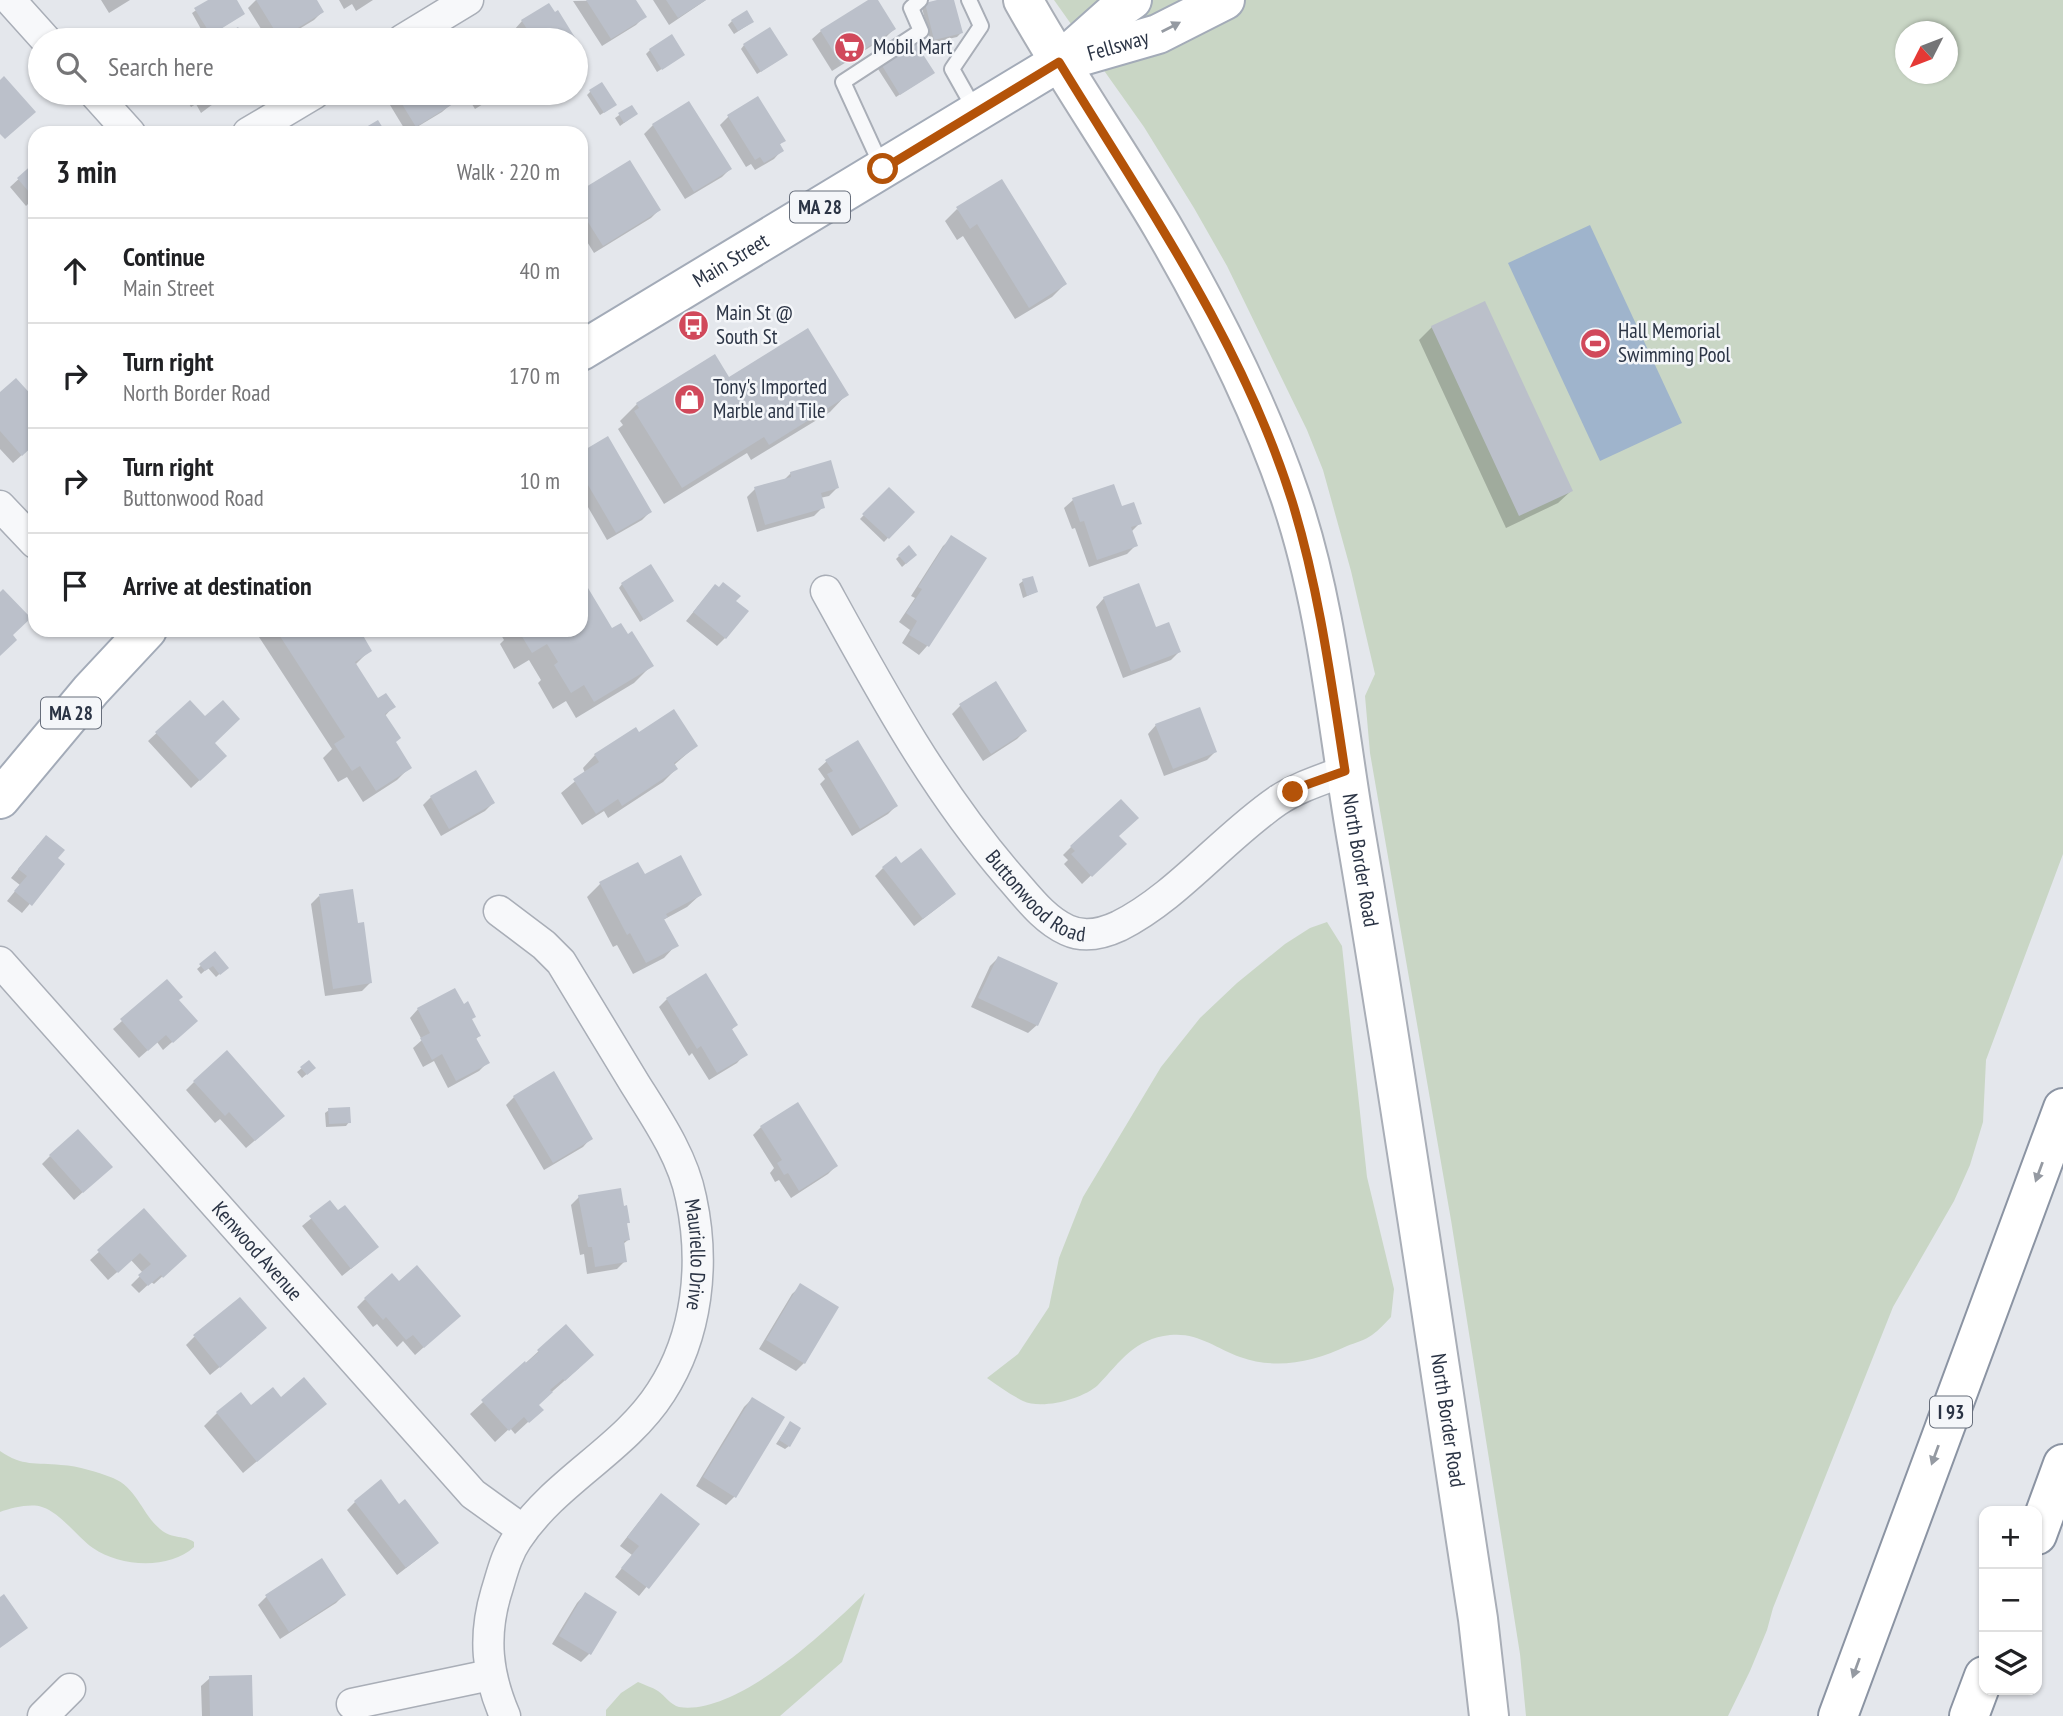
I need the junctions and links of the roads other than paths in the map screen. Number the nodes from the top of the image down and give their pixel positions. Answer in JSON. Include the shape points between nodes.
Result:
{"nodes":[{"id":1,"x":10,"y":0,"type":"edge"},
{"id":2,"x":468,"y":0,"type":"edge"},
{"id":3,"x":920,"y":0,"type":"edge"},
{"id":4,"x":969,"y":0,"type":"edge"},
{"id":5,"x":1023,"y":0,"type":"edge"},
{"id":6,"x":1132,"y":0,"type":"edge"},
{"id":7,"x":1224,"y":0,"type":"edge"},
{"id":8,"x":35,"y":28,"type":"edge"},
{"id":9,"x":422,"y":28,"type":"edge"},
{"id":10,"x":1059,"y":62,"type":"junction"},
{"id":11,"x":105,"y":105,"type":"edge"},
{"id":12,"x":295,"y":105,"type":"edge"},
{"id":13,"x":976,"y":112,"type":"junction"},
{"id":14,"x":125,"y":126,"type":"edge"},
{"id":15,"x":260,"y":126,"type":"edge"},
{"id":16,"x":883,"y":169,"type":"junction"},
{"id":17,"x":588,"y":347,"type":"edge"},
{"id":18,"x":0,"y":506,"type":"edge"},
{"id":19,"x":28,"y":536,"type":"edge"},
{"id":20,"x":826,"y":591,"type":"dead end"},
{"id":21,"x":130,"y":637,"type":"edge"},
{"id":22,"x":1345,"y":771,"type":"junction"},
{"id":23,"x":0,"y":799,"type":"edge"},
{"id":24,"x":499,"y":911,"type":"dead end"},
{"id":25,"x":0,"y":962,"type":"edge"},
{"id":26,"x":2063,"y":1108,"type":"edge"},
{"id":27,"x":2063,"y":1464,"type":"edge"},
{"id":28,"x":2042,"y":1521,"type":"edge"},
{"id":29,"x":523,"y":1530,"type":"junction"},
{"id":30,"x":490,"y":1675,"type":"junction"},
{"id":31,"x":70,"y":1689,"type":"dead end"},
{"id":32,"x":1979,"y":1689,"type":"edge"},
{"id":33,"x":352,"y":1704,"type":"dead end"},
{"id":34,"x":43,"y":1716,"type":"edge"},
{"id":35,"x":505,"y":1716,"type":"edge"},
{"id":36,"x":1489,"y":1716,"type":"edge"},
{"id":37,"x":1838,"y":1716,"type":"edge"},
{"id":38,"x":1969,"y":1716,"type":"edge"}],
"edges":[{"from":1,"to":8,"type":"street"},
{"from":2,"to":9,"type":"street"},
{"from":3,"to":16,"type":"lane","via":[[911,8],[921,32],[843,82]]},
{"from":4,"to":13,"type":"lane","via":[[981,26],[952,69]]},
{"from":5,"to":10,"type":"main road","name":"North Border Road"},
{"from":6,"to":10,"type":"main road","name":"Fellsway","number":"MA 28"},
{"from":10,"to":7,"type":"main road","name":"Fellsway","number":"MA 28","one_way":true,"via":[[1158,33]]},
{"from":10,"to":13,"type":"main road","name":"Main Street","number":"MA 28"},
{"from":10,"to":22,"type":"main road","name":"North Border Road","via":[[1197,289],[1268,437],[1312,575]]},
{"from":11,"to":14,"type":"street"},
{"from":12,"to":15,"type":"street"},
{"from":13,"to":16,"type":"main road","name":"Main Street","number":"MA 28"},
{"from":16,"to":17,"type":"main road","name":"Main Street","number":"MA 28"},
{"from":18,"to":19,"type":"street"},
{"from":20,"to":22,"type":"street","name":"Buttonwood Road","via":[[950,801],[1040,910],[1070,932],[1095,934],[1120,926],[1276,802],[1303,786]]},
{"from":21,"to":23,"type":"main road","number":"MA 28"},
{"from":22,"to":36,"type":"main road","name":"North Border Road","via":[[1386,1010]]},
{"from":24,"to":29,"type":"street","name":"Mauriello Drive","via":[[561,962],[656,1118],[691,1195],[698,1256],[687,1335],[661,1392],[636,1423]]},
{"from":25,"to":29,"type":"street","name":"Kenwood Avenue","via":[[473,1494]]},
{"from":26,"to":37,"type":"main road","number":"I 93","one_way":true},
{"from":27,"to":28,"type":"main road"},
{"from":29,"to":30,"type":"street","name":"Mauriello Drive","via":[[509,1553],[492,1608]]},
{"from":30,"to":33,"type":"street"},
{"from":30,"to":35,"type":"street","name":"Mauriello Drive"},
{"from":31,"to":34,"type":"street"},
{"from":32,"to":38,"type":"main road"}]}
